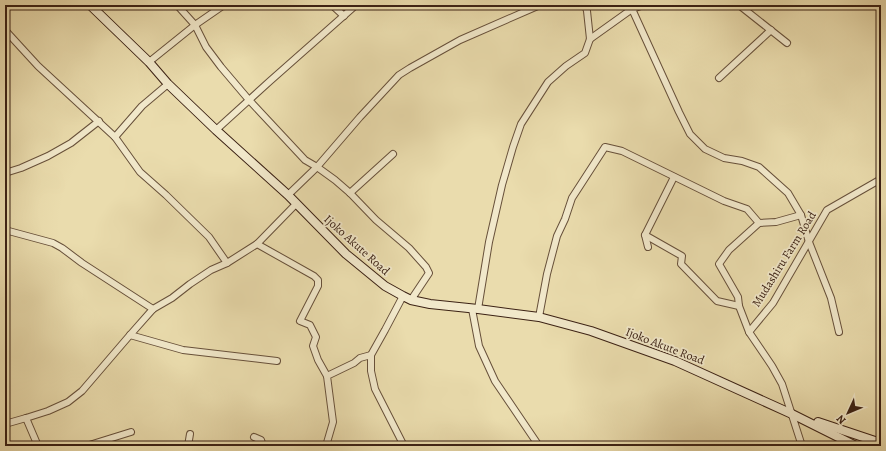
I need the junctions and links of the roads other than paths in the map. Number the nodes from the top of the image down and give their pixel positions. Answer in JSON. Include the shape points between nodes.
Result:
{"nodes":[{"id":1,"x":90,"y":5,"type":"edge"},
{"id":2,"x":177,"y":5,"type":"edge"},
{"id":3,"x":224,"y":5,"type":"edge"},
{"id":4,"x":332,"y":5,"type":"edge"},
{"id":5,"x":356,"y":5,"type":"edge"},
{"id":6,"x":540,"y":5,"type":"edge"},
{"id":7,"x":585,"y":5,"type":"edge"},
{"id":8,"x":644,"y":5,"type":"edge"},
{"id":9,"x":724,"y":5,"type":"edge"},
{"id":10,"x":729,"y":5,"type":"edge"},
{"id":11,"x":739,"y":5,"type":"edge"},
{"id":12,"x":632,"y":9,"type":"junction"},
{"id":13,"x":344,"y":16,"type":"junction"},
{"id":14,"x":195,"y":25,"type":"junction"},
{"id":15,"x":5,"y":30,"type":"edge"},
{"id":16,"x":771,"y":30,"type":"junction"},
{"id":17,"x":590,"y":39,"type":"junction"},
{"id":18,"x":787,"y":43,"type":"dead end"},
{"id":19,"x":149,"y":62,"type":"junction"},
{"id":20,"x":719,"y":78,"type":"dead end"},
{"id":21,"x":168,"y":84,"type":"junction"},
{"id":22,"x":249,"y":100,"type":"junction"},
{"id":23,"x":99,"y":121,"type":"junction"},
{"id":24,"x":216,"y":130,"type":"junction"},
{"id":25,"x":115,"y":136,"type":"junction"},
{"id":26,"x":393,"y":154,"type":"dead end"},
{"id":27,"x":317,"y":167,"type":"junction"},
{"id":28,"x":5,"y":174,"type":"edge"},
{"id":29,"x":674,"y":177,"type":"junction"},
{"id":30,"x":881,"y":179,"type":"edge"},
{"id":31,"x":350,"y":193,"type":"junction"},
{"id":32,"x":288,"y":195,"type":"junction"},
{"id":33,"x":296,"y":204,"type":"junction"},
{"id":34,"x":801,"y":215,"type":"junction"},
{"id":35,"x":759,"y":223,"type":"junction"},
{"id":36,"x":5,"y":230,"type":"edge"},
{"id":37,"x":645,"y":235,"type":"junction"},
{"id":38,"x":809,"y":242,"type":"junction"},
{"id":39,"x":257,"y":244,"type":"junction"},
{"id":40,"x":648,"y":247,"type":"dead end"},
{"id":41,"x":227,"y":263,"type":"junction"},
{"id":42,"x":403,"y":296,"type":"junction"},
{"id":43,"x":411,"y":300,"type":"junction"},
{"id":44,"x":739,"y":306,"type":"junction"},
{"id":45,"x":153,"y":309,"type":"junction"},
{"id":46,"x":475,"y":309,"type":"junction"},
{"id":47,"x":540,"y":317,"type":"junction"},
{"id":48,"x":749,"y":332,"type":"junction"},
{"id":49,"x":839,"y":332,"type":"dead end"},
{"id":50,"x":130,"y":335,"type":"junction"},
{"id":51,"x":371,"y":354,"type":"junction"},
{"id":52,"x":277,"y":361,"type":"dead end"},
{"id":53,"x":327,"y":376,"type":"junction"},
{"id":54,"x":792,"y":414,"type":"junction"},
{"id":55,"x":26,"y":418,"type":"junction"},
{"id":56,"x":5,"y":424,"type":"edge"},
{"id":57,"x":131,"y":432,"type":"dead end"},
{"id":58,"x":190,"y":434,"type":"dead end"},
{"id":59,"x":254,"y":437,"type":"dead end"},
{"id":60,"x":881,"y":443,"type":"edge"},
{"id":61,"x":38,"y":446,"type":"edge"},
{"id":62,"x":86,"y":446,"type":"edge"},
{"id":63,"x":188,"y":446,"type":"edge"},
{"id":64,"x":263,"y":446,"type":"edge"},
{"id":65,"x":326,"y":446,"type":"edge"},
{"id":66,"x":404,"y":446,"type":"edge"},
{"id":67,"x":539,"y":446,"type":"edge"},
{"id":68,"x":804,"y":446,"type":"edge"},
{"id":69,"x":856,"y":446,"type":"edge"}],
"edges":[{"from":1,"to":19,"type":"main road","name":"Ijoko Akute Road"},
{"from":2,"to":14,"type":"street"},
{"from":3,"to":14,"type":"street"},
{"from":4,"to":13,"type":"street"},
{"from":5,"to":13,"type":"street"},
{"from":6,"to":27,"type":"street","via":[[460,40],[399,75]]},
{"from":7,"to":17,"type":"street"},
{"from":8,"to":12,"type":"street"},
{"from":9,"to":10,"type":"street"},
{"from":11,"to":16,"type":"street"},
{"from":12,"to":17,"type":"street"},
{"from":12,"to":34,"type":"street","via":[[690,134],[705,149],[724,158],[759,167],[788,193]]},
{"from":13,"to":22,"type":"street"},
{"from":14,"to":19,"type":"street"},
{"from":14,"to":22,"type":"street","via":[[206,47]]},
{"from":15,"to":23,"type":"street","via":[[38,66]]},
{"from":16,"to":18,"type":"street"},
{"from":16,"to":20,"type":"street"},
{"from":17,"to":46,"type":"street","via":[[585,52],[548,82],[521,124],[502,185]]},
{"from":19,"to":21,"type":"main road","name":"Ijoko Akute Road"},
{"from":21,"to":24,"type":"main road","name":"Ijoko Akute Road"},
{"from":21,"to":25,"type":"street","via":[[142,106]]},
{"from":22,"to":24,"type":"street"},
{"from":22,"to":27,"type":"street","via":[[305,160]]},
{"from":23,"to":25,"type":"street"},
{"from":23,"to":28,"type":"street","via":[[71,143],[48,156]]},
{"from":24,"to":32,"type":"main road","name":"Ijoko Akute Road"},
{"from":25,"to":41,"type":"street","via":[[140,172],[208,238]]},
{"from":26,"to":31,"type":"street"},
{"from":27,"to":31,"type":"street"},
{"from":27,"to":32,"type":"street"},
{"from":29,"to":35,"type":"street","via":[[724,202],[747,209]]},
{"from":29,"to":37,"type":"street"},
{"from":29,"to":47,"type":"street","via":[[622,152],[605,147],[572,198],[557,236]]},
{"from":30,"to":38,"type":"street","name":"Mudashiru Farm Road","via":[[827,210]]},
{"from":31,"to":43,"type":"street","via":[[426,267],[429,273]]},
{"from":32,"to":33,"type":"main road","name":"Ijoko Akute Road"},
{"from":33,"to":39,"type":"street"},
{"from":33,"to":42,"type":"main road","name":"Ijoko Akute Road","via":[[346,254],[384,286]]},
{"from":34,"to":35,"type":"street","via":[[776,222]]},
{"from":34,"to":38,"type":"street"},
{"from":35,"to":44,"type":"street","via":[[729,250],[719,264],[738,297]]},
{"from":36,"to":45,"type":"street","via":[[53,243]]},
{"from":37,"to":40,"type":"street"},
{"from":37,"to":44,"type":"street","via":[[682,256],[681,264],[717,301]]},
{"from":38,"to":48,"type":"street","name":"Mudashiru Farm Road","via":[[773,303]]},
{"from":38,"to":49,"type":"street","via":[[831,298]]},
{"from":39,"to":41,"type":"street"},
{"from":39,"to":53,"type":"street","via":[[318,280],[318,286],[300,321],[310,325],[316,337],[313,346]]},
{"from":41,"to":45,"type":"street","via":[[211,270]]},
{"from":42,"to":43,"type":"main road","name":"Ijoko Akute Road"},
{"from":42,"to":51,"type":"street"},
{"from":43,"to":46,"type":"main road","name":"Ijoko Akute Road"},
{"from":44,"to":48,"type":"street"},
{"from":45,"to":50,"type":"street"},
{"from":46,"to":47,"type":"main road","name":"Ijoko Akute Road"},
{"from":46,"to":67,"type":"street","via":[[479,346],[495,381]]},
{"from":47,"to":54,"type":"main road","name":"Ijoko Akute Road","via":[[591,331],[675,361]]},
{"from":48,"to":54,"type":"street","via":[[782,384]]},
{"from":50,"to":52,"type":"street","via":[[182,350]]},
{"from":50,"to":55,"type":"street","via":[[77,395],[68,402]]},
{"from":51,"to":53,"type":"street"},
{"from":51,"to":66,"type":"street","via":[[375,389]]},
{"from":53,"to":65,"type":"street","via":[[332,422]]},
{"from":54,"to":60,"type":"main road","name":"Ijoko Akute Road"},
{"from":54,"to":68,"type":"street"},
{"from":54,"to":69,"type":"main road","name":"Ijoko Akute Road"},
{"from":55,"to":56,"type":"street"},
{"from":55,"to":61,"type":"street"},
{"from":57,"to":62,"type":"street"},
{"from":58,"to":63,"type":"street"},
{"from":59,"to":64,"type":"street","via":[[261,440]]}]}
